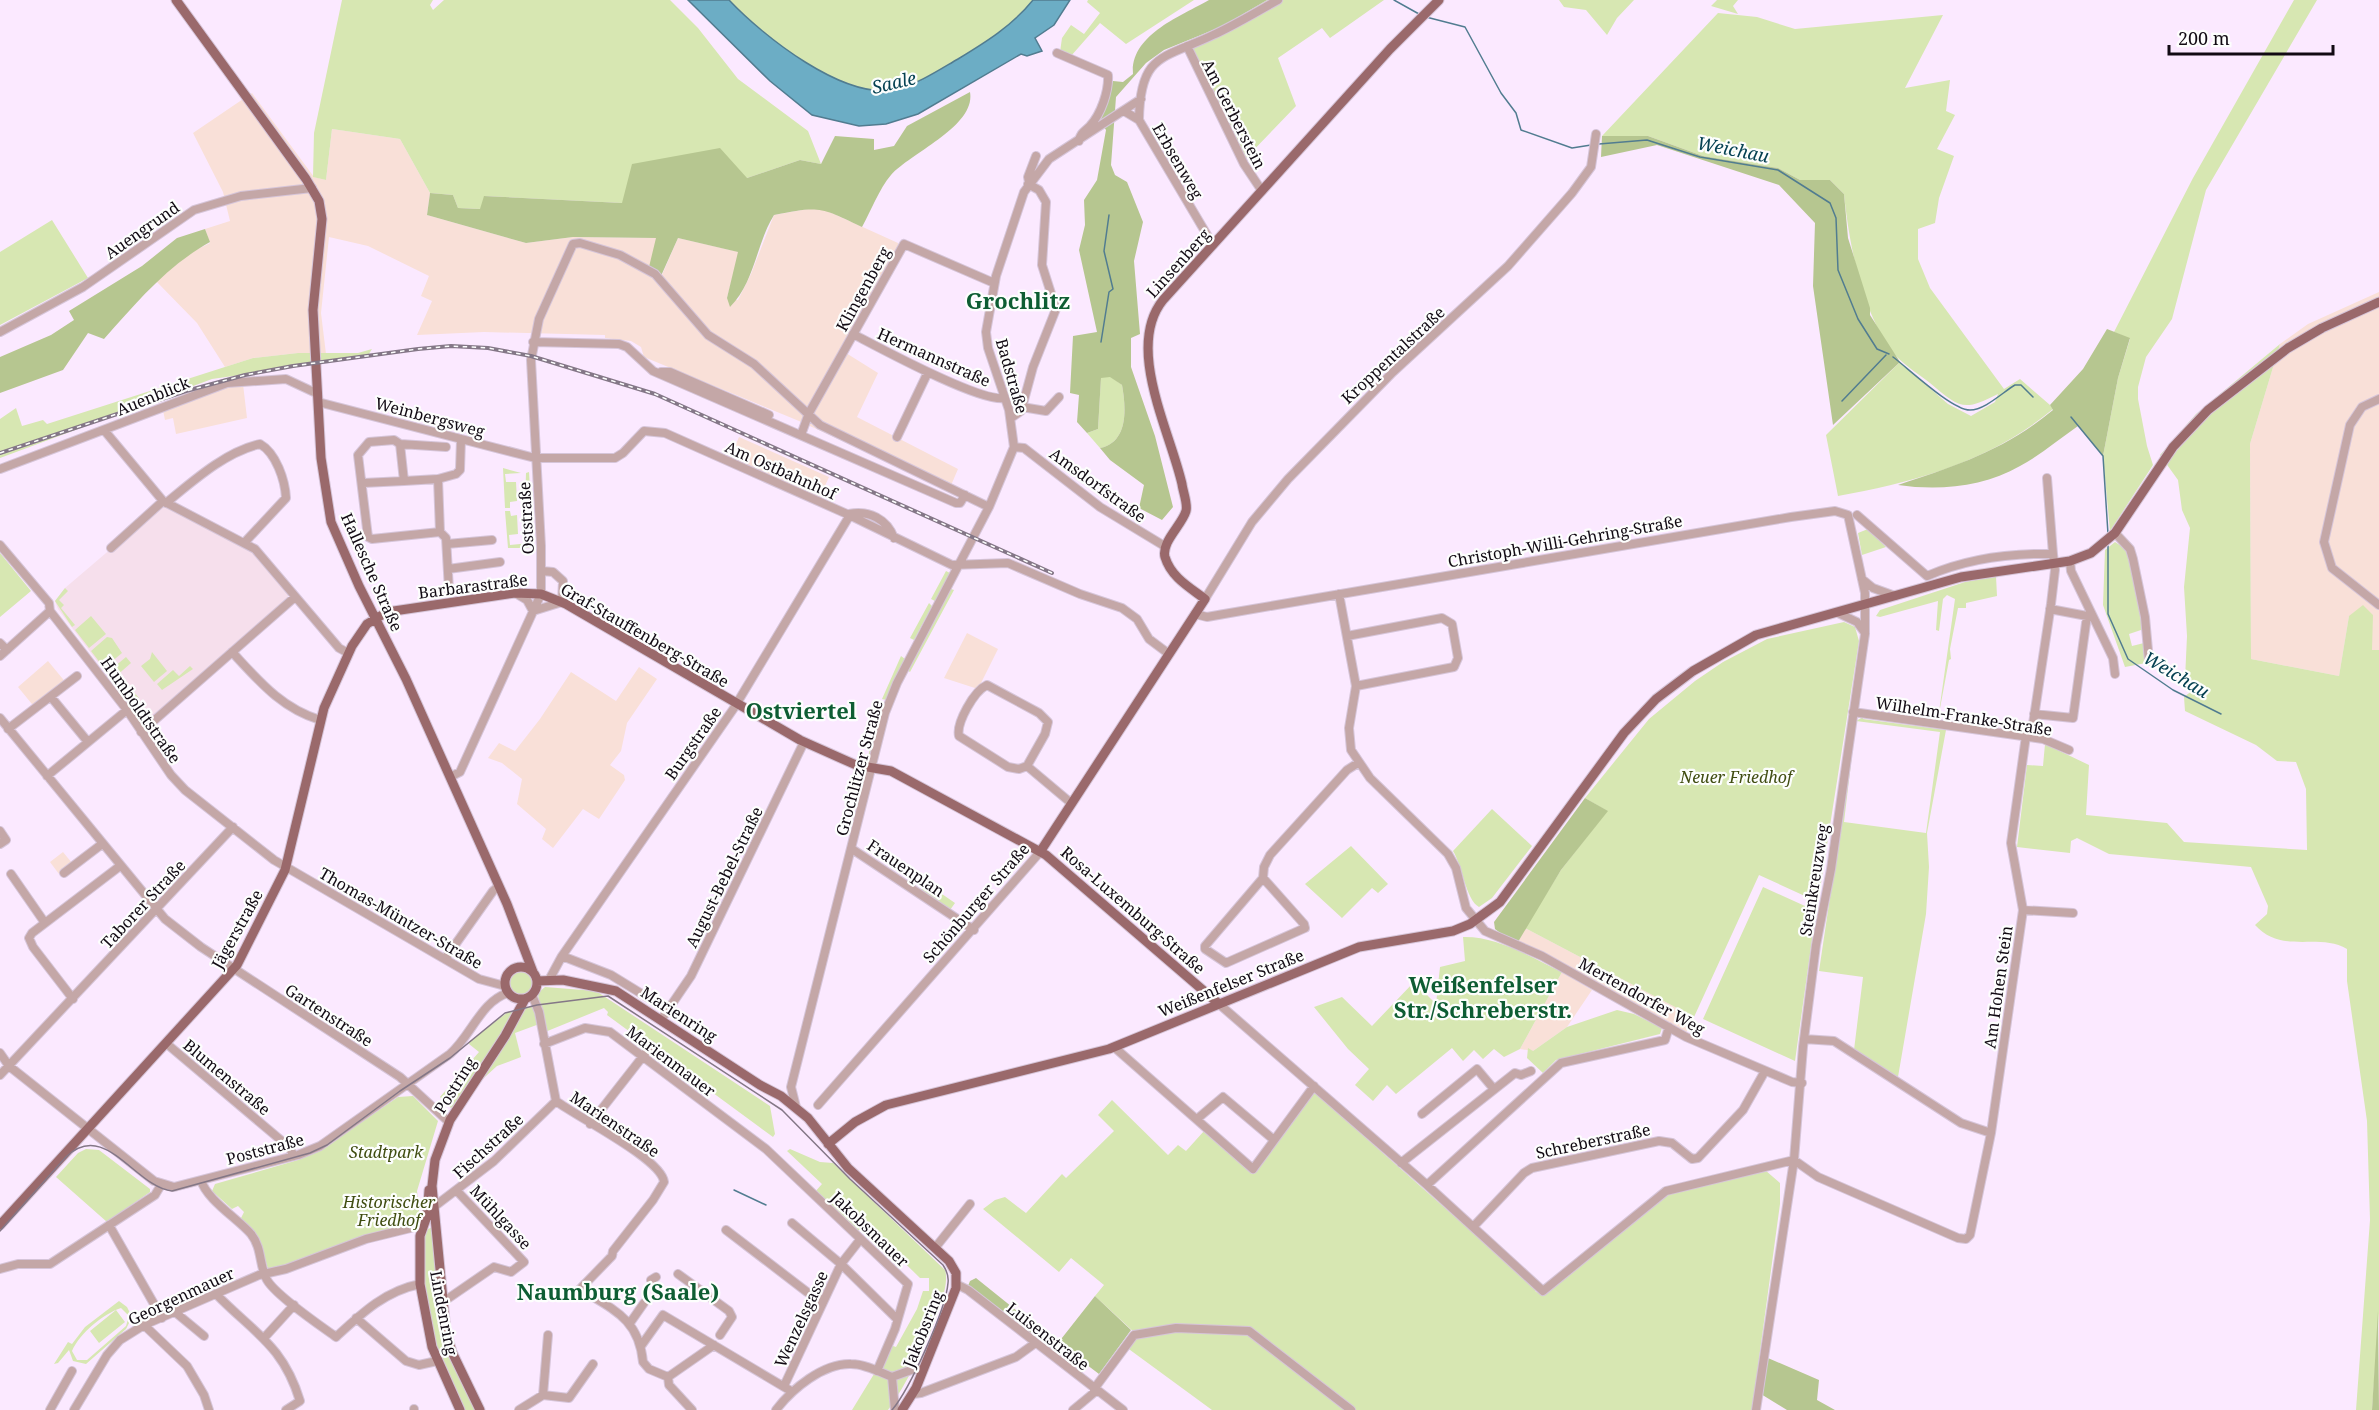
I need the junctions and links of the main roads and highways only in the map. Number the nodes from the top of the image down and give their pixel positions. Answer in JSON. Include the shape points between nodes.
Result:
{"nodes":[{"id":1,"x":176,"y":0,"type":"edge"},
{"id":2,"x":1439,"y":0,"type":"edge"},
{"id":3,"x":2379,"y":303,"type":"edge"},
{"id":4,"x":541,"y":594,"type":"joint"},
{"id":5,"x":1195,"y":614,"type":"joint"},
{"id":6,"x":375,"y":618,"type":"junction"},
{"id":7,"x":867,"y":767,"type":"joint"},
{"id":8,"x":1040,"y":852,"type":"junction"},
{"id":9,"x":526,"y":953,"type":"junction"},
{"id":10,"x":519,"y":967,"type":"junction"},
{"id":11,"x":535,"y":976,"type":"junction"},
{"id":12,"x":510,"y":992,"type":"junction"},
{"id":13,"x":529,"y":997,"type":"junction"},
{"id":14,"x":1219,"y":1004,"type":"junction"},
{"id":15,"x":517,"y":1014,"type":"junction"},
{"id":16,"x":772,"y":1091,"type":"junction"},
{"id":17,"x":828,"y":1144,"type":"junction"},
{"id":18,"x":432,"y":1177,"type":"joint"},
{"id":19,"x":2,"y":1220,"type":"edge"},
{"id":20,"x":428,"y":1221,"type":"junction"},
{"id":21,"x":460,"y":1410,"type":"edge"},
{"id":22,"x":480,"y":1410,"type":"edge"},
{"id":23,"x":902,"y":1410,"type":"edge"}],
"edges":[{"from":1,"to":6,"type":"main road","name":"Hallesche Straße","via":[[319,201],[322,219],[314,298],[321,458],[331,522]]},
{"from":2,"to":5,"type":"main road","name":"Linsenberg","via":[[1159,305],[1148,328],[1147,365],[1186,507],[1165,556],[1175,575],[1205,599]]},
{"from":3,"to":14,"type":"main road","name":"Weißenfelser Straße","via":[[2288,348],[2208,410],[2173,447],[2115,533],[2097,549],[2070,561],[2054,559],[1982,572],[1756,635],[1693,670],[1638,717],[1590,776],[1500,902],[1475,921],[1453,931],[1359,947]]},
{"from":4,"to":6,"type":"main road","name":"Barbarastraße","via":[[520,593],[418,607]]},
{"from":4,"to":7,"type":"main road","name":"Graf-Stauffenberg-Straße","via":[[562,602],[804,742]]},
{"from":5,"to":8,"type":"main road","name":"Schönburger Straße"},
{"from":6,"to":9,"type":"main road","name":"Hallesche Straße","via":[[406,679]]},
{"from":6,"to":19,"type":"main road","name":"Jägerstraße","via":[[348,653],[320,720],[286,867],[235,969]]},
{"from":7,"to":8,"type":"main road","name":"Rosa-Luxemburg-Straße","via":[[891,771]]},
{"from":8,"to":14,"type":"main road","name":"Rosa-Luxemburg-Straße"},
{"from":9,"to":10,"type":"main road"},
{"from":9,"to":11,"type":"main road","name":"Hallesche Straße"},
{"from":10,"to":11,"type":"main road"},
{"from":10,"to":12,"type":"main road","via":[[508,974]]},
{"from":11,"to":13,"type":"main road","name":"Postring"},
{"from":11,"to":16,"type":"main road","name":"Marienring","via":[[610,988]]},
{"from":12,"to":13,"type":"main road"},
{"from":12,"to":15,"type":"main road"},
{"from":13,"to":15,"type":"main road","name":"Postring"},
{"from":14,"to":17,"type":"main road","name":"Weißenfelser Straße","via":[[1114,1047],[886,1105],[855,1122]]},
{"from":15,"to":18,"type":"main road","name":"Postring","via":[[449,1122]]},
{"from":16,"to":17,"type":"main road"},
{"from":16,"to":17,"type":"main road","via":[[794,1103]]},
{"from":17,"to":23,"type":"main road","name":"Jakobsring","via":[[953,1266],[956,1284],[913,1394]]},
{"from":18,"to":20,"type":"main road","name":"Lindenring"},
{"from":20,"to":21,"type":"main road","name":"Lindenring","via":[[419,1262],[420,1284],[437,1361]]},
{"from":20,"to":22,"type":"main road","name":"Lindenring","via":[[452,1352]]}]}
